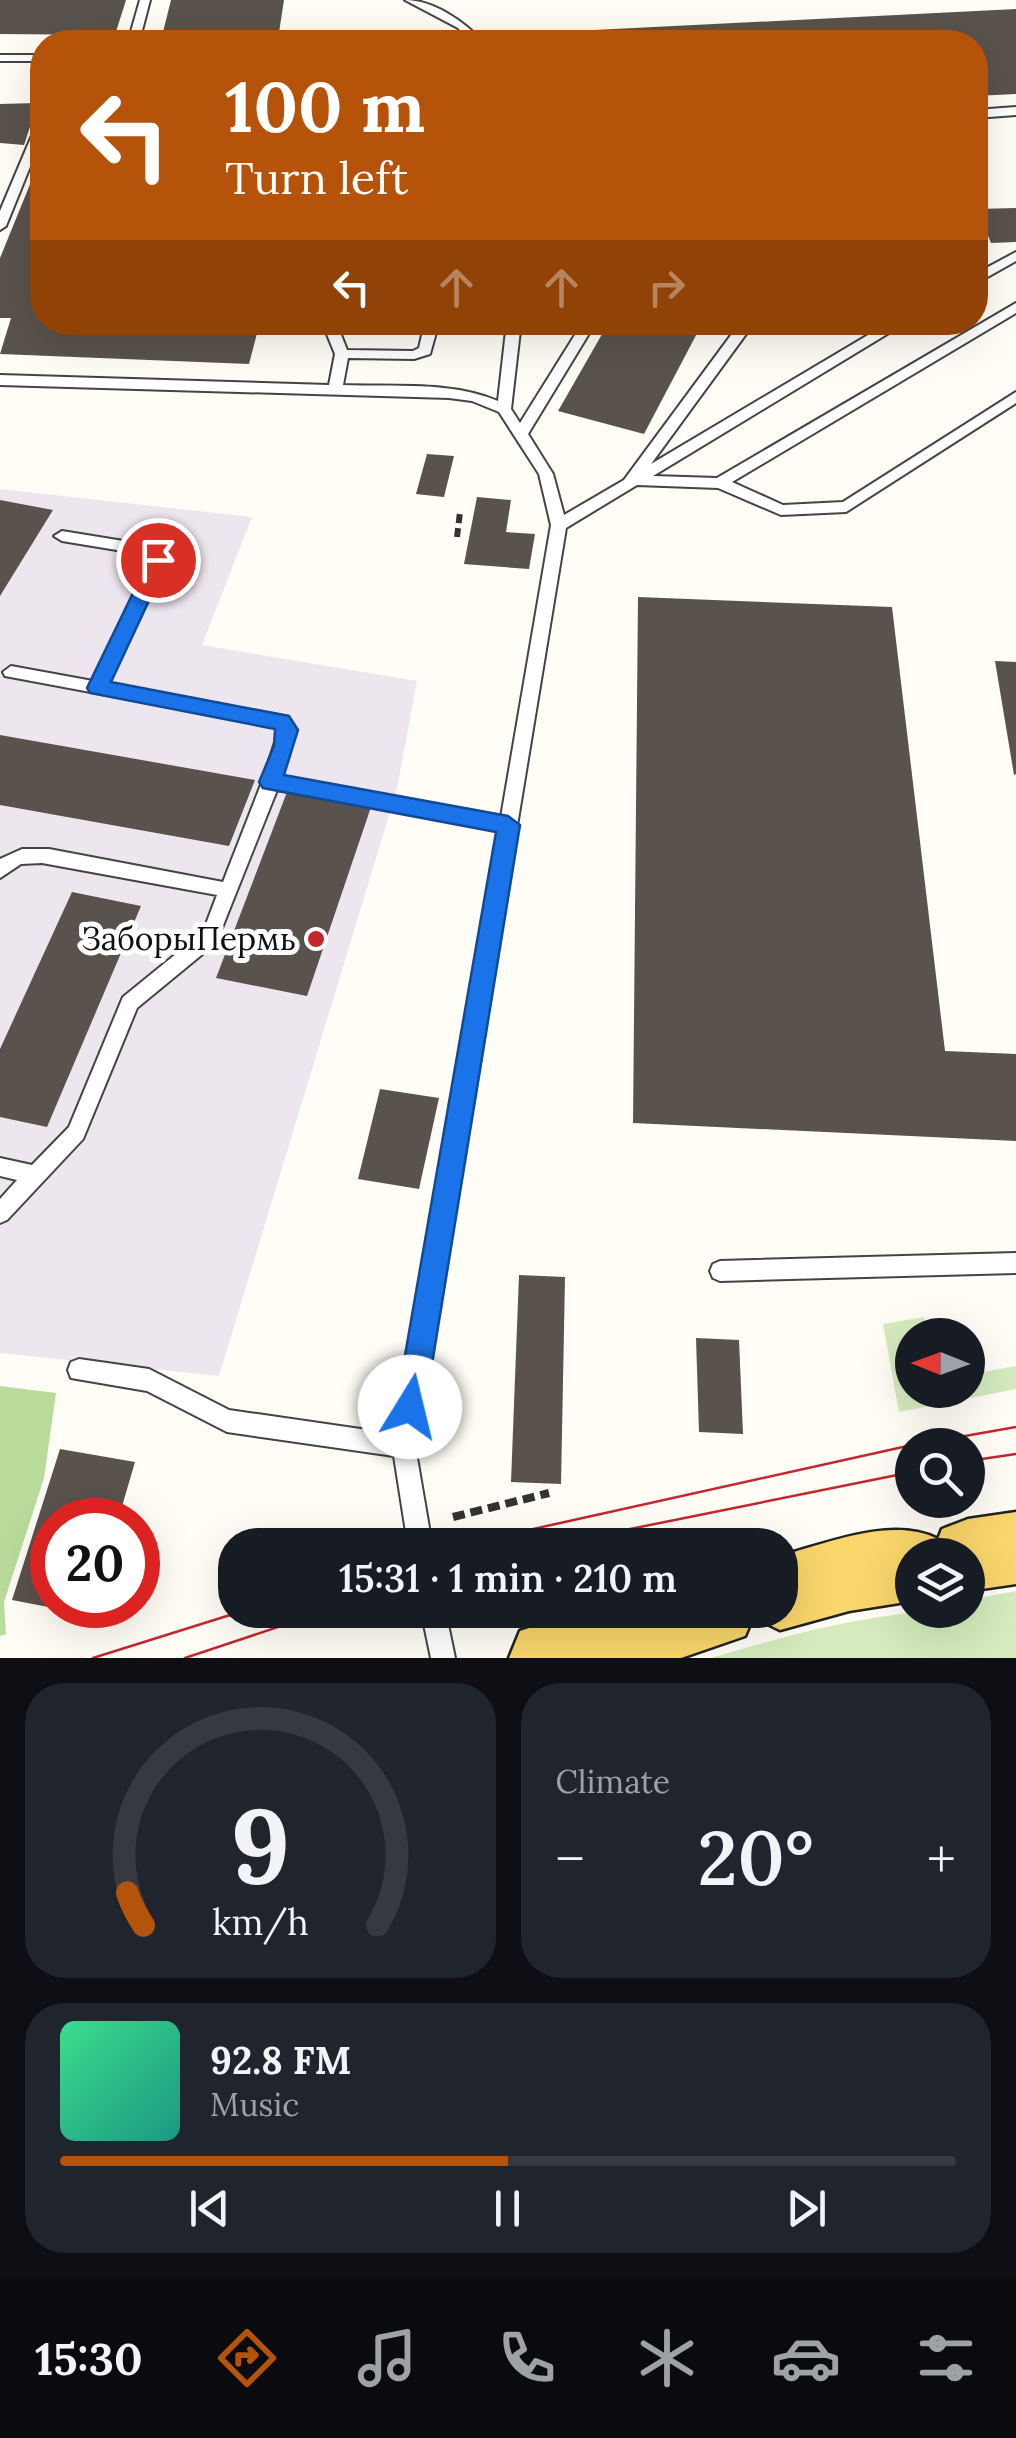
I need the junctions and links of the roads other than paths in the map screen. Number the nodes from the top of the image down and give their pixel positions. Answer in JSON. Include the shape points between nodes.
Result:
{"nodes":[{"id":1,"x":145,"y":0,"type":"edge"},
{"id":2,"x":410,"y":0,"type":"edge"},
{"id":3,"x":136,"y":30,"type":"edge"},
{"id":4,"x":466,"y":30,"type":"edge"},
{"id":5,"x":0,"y":58,"type":"edge"},
{"id":6,"x":30,"y":58,"type":"edge"},
{"id":7,"x":1016,"y":112,"type":"edge"},
{"id":8,"x":988,"y":113,"type":"edge"},
{"id":9,"x":30,"y":153,"type":"edge"},
{"id":10,"x":0,"y":226,"type":"edge"},
{"id":11,"x":1016,"y":256,"type":"edge"},
{"id":12,"x":988,"y":272,"type":"edge"},
{"id":13,"x":1016,"y":307,"type":"edge"},
{"id":14,"x":988,"y":324,"type":"edge"},
{"id":15,"x":335,"y":335,"type":"edge"},
{"id":16,"x":428,"y":335,"type":"edge"},
{"id":17,"x":513,"y":335,"type":"edge"},
{"id":18,"x":582,"y":335,"type":"edge"},
{"id":19,"x":738,"y":335,"type":"edge"},
{"id":20,"x":879,"y":335,"type":"edge"},
{"id":21,"x":969,"y":335,"type":"edge"},
{"id":22,"x":342,"y":354,"type":"junction"},
{"id":23,"x":0,"y":380,"type":"edge"},
{"id":24,"x":335,"y":389,"type":"junction"},
{"id":25,"x":1016,"y":397,"type":"edge"},
{"id":26,"x":504,"y":409,"type":"junction"},
{"id":27,"x":522,"y":432,"type":"junction"},
{"id":28,"x":631,"y":480,"type":"junction"},
{"id":29,"x":720,"y":483,"type":"junction"},
{"id":30,"x":559,"y":525,"type":"junction"},
{"id":31,"x":62,"y":536,"type":"dead end"},
{"id":32,"x":11,"y":672,"type":"dead end"},
{"id":33,"x":98,"y":688,"type":"junction"},
{"id":34,"x":270,"y":782,"type":"junction"},
{"id":35,"x":508,"y":825,"type":"junction"},
{"id":36,"x":0,"y":871,"type":"edge"},
{"id":37,"x":228,"y":890,"type":"junction"},
{"id":38,"x":0,"y":1167,"type":"edge"},
{"id":39,"x":36,"y":1175,"type":"junction"},
{"id":40,"x":0,"y":1213,"type":"edge"},
{"id":41,"x":1016,"y":1263,"type":"edge"},
{"id":42,"x":720,"y":1270,"type":"dead end"},
{"id":43,"x":79,"y":1370,"type":"dead end"},
{"id":44,"x":404,"y":1446,"type":"junction"},
{"id":45,"x":417,"y":1528,"type":"edge"},
{"id":46,"x":1016,"y":1548,"type":"edge"},
{"id":47,"x":985,"y":1553,"type":"edge"},
{"id":48,"x":895,"y":1567,"type":"edge"},
{"id":49,"x":798,"y":1588,"type":"edge"},
{"id":50,"x":437,"y":1628,"type":"edge"},
{"id":51,"x":654,"y":1628,"type":"edge"},
{"id":52,"x":443,"y":1658,"type":"edge"},
{"id":53,"x":546,"y":1658,"type":"edge"}],
"edges":[{"from":1,"to":3,"type":"lane"},
{"from":2,"to":4,"type":"lane"},
{"from":5,"to":6,"type":"lane"},
{"from":7,"to":8,"type":"lane"},
{"from":9,"to":10,"type":"lane"},
{"from":11,"to":12,"type":"lane"},
{"from":13,"to":14,"type":"lane"},
{"from":15,"to":22,"type":"lane"},
{"from":16,"to":22,"type":"lane","via":[[424,350],[414,355]]},
{"from":17,"to":26,"type":"lane"},
{"from":18,"to":27,"type":"lane"},
{"from":19,"to":28,"type":"lane"},
{"from":20,"to":28,"type":"lane"},
{"from":21,"to":29,"type":"lane"},
{"from":22,"to":24,"type":"lane"},
{"from":23,"to":24,"type":"lane"},
{"from":24,"to":26,"type":"lane","via":[[449,393]]},
{"from":25,"to":29,"type":"lane","via":[[846,507],[780,510]]},
{"from":26,"to":27,"type":"lane"},
{"from":27,"to":30,"type":"lane","via":[[546,474]]},
{"from":28,"to":29,"type":"lane"},
{"from":28,"to":30,"type":"lane"},
{"from":30,"to":35,"type":"lane"},
{"from":31,"to":33,"type":"lane","via":[[154,552],[158,560]]},
{"from":32,"to":33,"type":"lane"},
{"from":33,"to":34,"type":"lane","via":[[282,722],[285,746]]},
{"from":34,"to":35,"type":"lane"},
{"from":34,"to":37,"type":"lane"},
{"from":35,"to":44,"type":"lane"},
{"from":36,"to":37,"type":"lane","via":[[30,854]]},
{"from":37,"to":39,"type":"lane","via":[[210,937],[130,1003],[76,1133]]},
{"from":38,"to":39,"type":"lane"},
{"from":39,"to":40,"type":"lane"},
{"from":41,"to":42,"type":"lane"},
{"from":43,"to":44,"type":"lane","via":[[149,1380],[227,1421]]},
{"from":44,"to":45,"type":"lane"},
{"from":46,"to":47,"type":"main road"},
{"from":48,"to":49,"type":"main road"},
{"from":50,"to":52,"type":"lane"},
{"from":51,"to":53,"type":"main road"}]}
